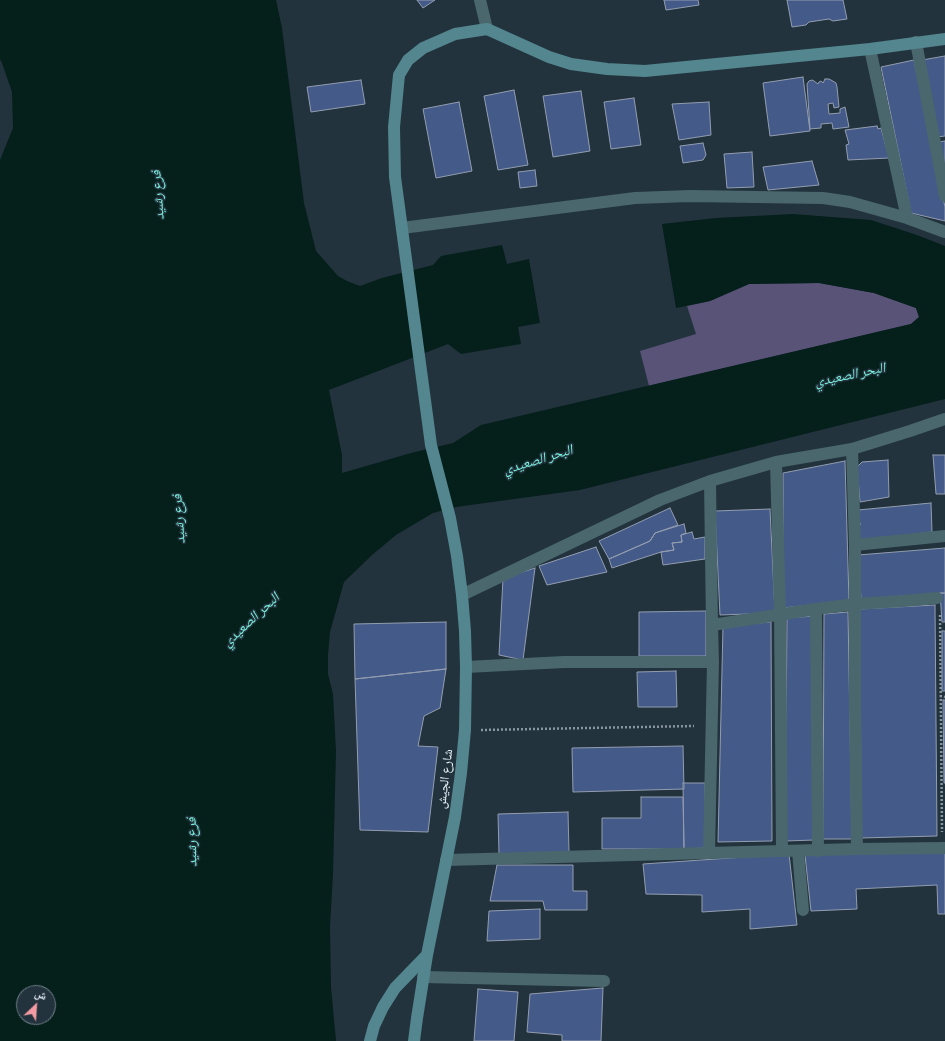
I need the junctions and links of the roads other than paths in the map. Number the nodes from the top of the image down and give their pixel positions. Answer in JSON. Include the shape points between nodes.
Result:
{"nodes":[{"id":1,"x":480,"y":0,"type":"edge"},
{"id":2,"x":487,"y":29,"type":"junction"},
{"id":3,"x":945,"y":39,"type":"edge"},
{"id":4,"x":916,"y":42,"type":"junction"},
{"id":5,"x":870,"y":49,"type":"junction"},
{"id":6,"x":939,"y":139,"type":"edge"},
{"id":7,"x":945,"y":196,"type":"edge"},
{"id":8,"x":907,"y":218,"type":"junction"},
{"id":9,"x":402,"y":228,"type":"junction"},
{"id":10,"x":945,"y":232,"type":"edge"},
{"id":11,"x":945,"y":419,"type":"edge"},
{"id":12,"x":852,"y":449,"type":"junction"},
{"id":13,"x":776,"y":462,"type":"junction"},
{"id":14,"x":710,"y":481,"type":"junction"},
{"id":15,"x":945,"y":536,"type":"edge"},
{"id":16,"x":855,"y":545,"type":"junction"},
{"id":17,"x":462,"y":595,"type":"junction"},
{"id":18,"x":937,"y":598,"type":"road end"},
{"id":19,"x":855,"y":604,"type":"junction"},
{"id":20,"x":816,"y":609,"type":"junction"},
{"id":21,"x":780,"y":614,"type":"junction"},
{"id":22,"x":712,"y":625,"type":"junction"},
{"id":23,"x":713,"y":662,"type":"junction"},
{"id":24,"x":466,"y":667,"type":"junction"},
{"id":25,"x":944,"y":848,"type":"edge"},
{"id":26,"x":857,"y":849,"type":"junction"},
{"id":27,"x":782,"y":851,"type":"junction"},
{"id":28,"x":798,"y":851,"type":"junction"},
{"id":29,"x":818,"y":851,"type":"junction"},
{"id":30,"x":709,"y":853,"type":"junction"},
{"id":31,"x":446,"y":860,"type":"junction"},
{"id":32,"x":803,"y":910,"type":"dead end"},
{"id":33,"x":427,"y":955,"type":"junction"},
{"id":34,"x":423,"y":977,"type":"junction"},
{"id":35,"x":604,"y":981,"type":"dead end"},
{"id":36,"x":370,"y":1041,"type":"edge"},
{"id":37,"x":414,"y":1041,"type":"edge"}],
"edges":[{"from":1,"to":2,"type":"street"},
{"from":2,"to":5,"type":"main road","via":[[549,58],[571,64],[645,71]]},
{"from":2,"to":9,"type":"main road","name":"شارع الجيش","via":[[455,34],[424,48],[408,60],[399,75],[394,134],[395,177]]},
{"from":3,"to":4,"type":"main road"},
{"from":4,"to":5,"type":"main road"},
{"from":4,"to":6,"type":"street"},
{"from":5,"to":8,"type":"street"},
{"from":6,"to":7,"type":"street"},
{"from":8,"to":9,"type":"street","via":[[850,202],[823,198],[690,196],[636,198]]},
{"from":8,"to":10,"type":"street"},
{"from":9,"to":17,"type":"main road","name":"شارع الجيش","via":[[431,445],[450,518]]},
{"from":11,"to":12,"type":"street"},
{"from":12,"to":13,"type":"street"},
{"from":12,"to":16,"type":"street"},
{"from":13,"to":14,"type":"street"},
{"from":13,"to":21,"type":"street"},
{"from":14,"to":17,"type":"street","via":[[660,500]]},
{"from":14,"to":22,"type":"street"},
{"from":15,"to":16,"type":"street"},
{"from":16,"to":19,"type":"street"},
{"from":17,"to":24,"type":"main road","name":"شارع الجيش"},
{"from":18,"to":19,"type":"street"},
{"from":19,"to":20,"type":"street"},
{"from":19,"to":26,"type":"street"},
{"from":20,"to":21,"type":"street"},
{"from":20,"to":29,"type":"street"},
{"from":21,"to":22,"type":"street"},
{"from":21,"to":27,"type":"street"},
{"from":22,"to":23,"type":"street"},
{"from":23,"to":24,"type":"street","via":[[564,662]]},
{"from":23,"to":30,"type":"street"},
{"from":24,"to":31,"type":"main road","name":"شارع الجيش","via":[[461,774]]},
{"from":25,"to":26,"type":"street"},
{"from":26,"to":29,"type":"street"},
{"from":27,"to":28,"type":"street"},
{"from":27,"to":30,"type":"street"},
{"from":28,"to":29,"type":"street"},
{"from":28,"to":32,"type":"street"},
{"from":30,"to":31,"type":"street"},
{"from":31,"to":33,"type":"main road","name":"شارع الجيش"},
{"from":33,"to":34,"type":"main road","name":"شارع الجيش"},
{"from":33,"to":36,"type":"main road","via":[[395,988],[374,1026]]},
{"from":34,"to":35,"type":"street"},
{"from":34,"to":37,"type":"main road","name":"شارع الجيش"}]}
